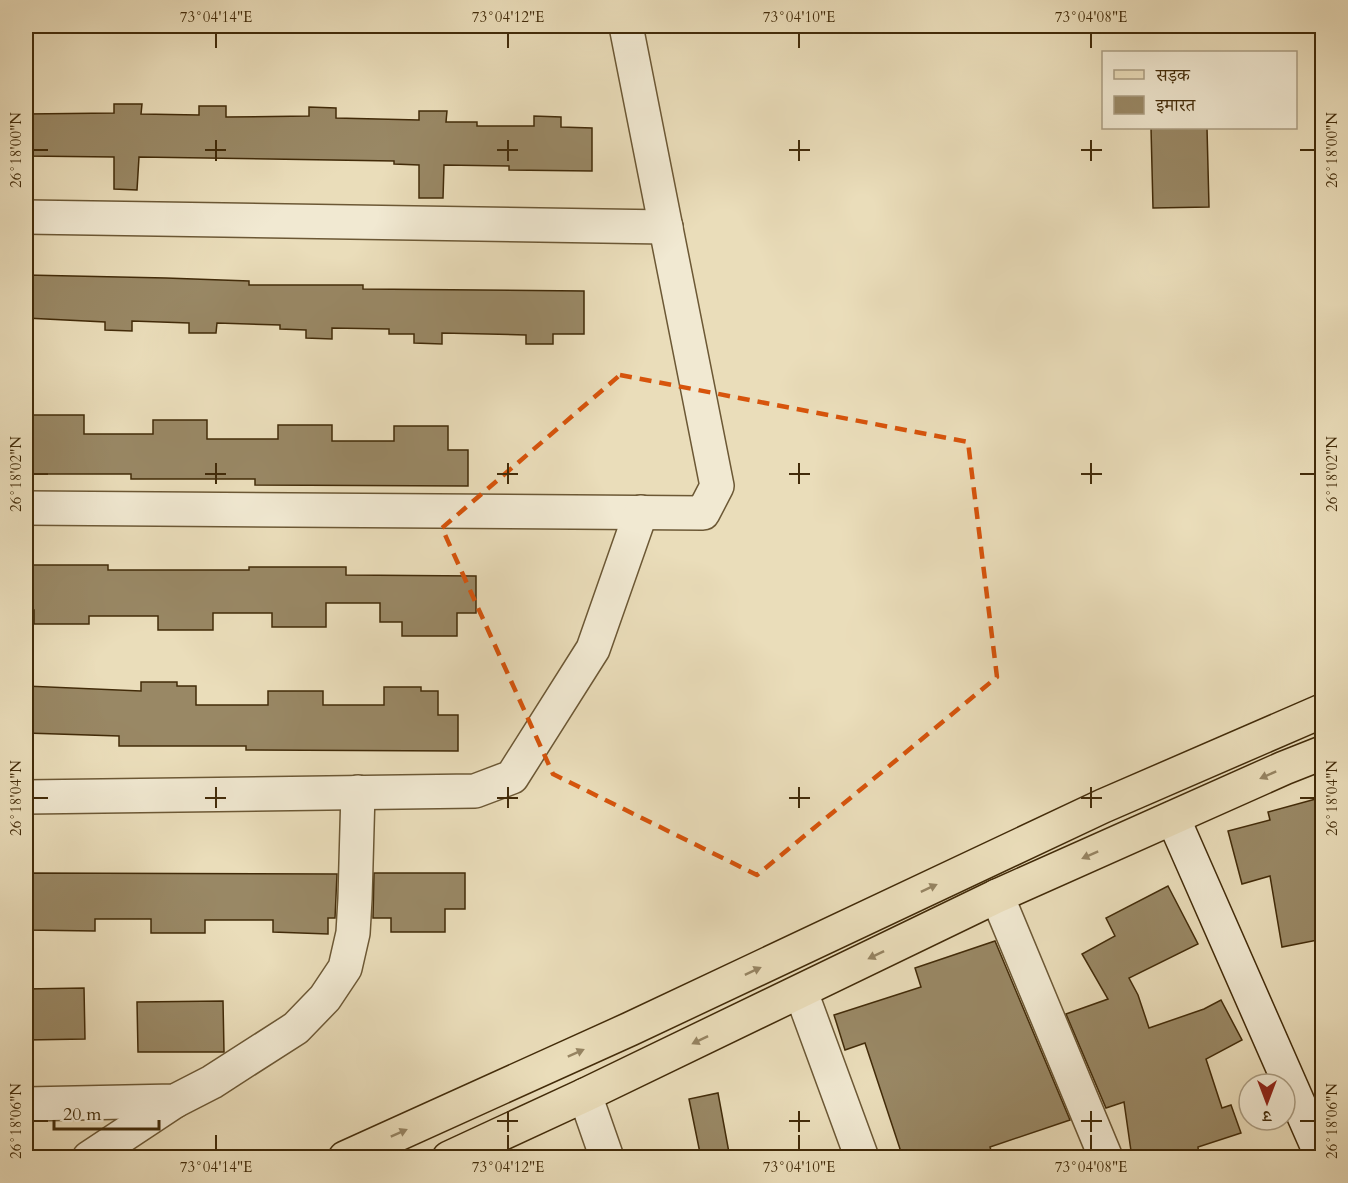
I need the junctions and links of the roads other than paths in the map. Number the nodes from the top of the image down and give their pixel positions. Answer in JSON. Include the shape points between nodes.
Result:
{"nodes":[{"id":1,"x":626,"y":26,"type":"edge"},
{"id":2,"x":26,"y":217,"type":"edge"},
{"id":3,"x":666,"y":227,"type":"junction"},
{"id":4,"x":26,"y":508,"type":"edge"},
{"id":5,"x":641,"y":512,"type":"junction"},
{"id":6,"x":1323,"y":711,"type":"edge"},
{"id":7,"x":1323,"y":753,"type":"edge"},
{"id":8,"x":358,"y":792,"type":"junction"},
{"id":9,"x":26,"y":797,"type":"edge"},
{"id":10,"x":1173,"y":818,"type":"junction"},
{"id":11,"x":997,"y":896,"type":"junction"},
{"id":12,"x":801,"y":992,"type":"junction"},
{"id":13,"x":585,"y":1095,"type":"junction"},
{"id":14,"x":175,"y":1101,"type":"junction"},
{"id":15,"x":26,"y":1104,"type":"edge"},
{"id":16,"x":1323,"y":1157,"type":"edge"},
{"id":17,"x":89,"y":1158,"type":"edge"},
{"id":18,"x":345,"y":1158,"type":"edge"},
{"id":19,"x":449,"y":1158,"type":"edge"},
{"id":20,"x":607,"y":1158,"type":"edge"},
{"id":21,"x":862,"y":1158,"type":"edge"},
{"id":22,"x":1106,"y":1158,"type":"edge"}],
"edges":[{"from":1,"to":3,"type":"street"},
{"from":2,"to":3,"type":"street"},
{"from":3,"to":5,"type":"street","via":[[717,486],[703,513]]},
{"from":4,"to":5,"type":"street"},
{"from":5,"to":8,"type":"street","via":[[593,650],[512,777],[475,791]]},
{"from":18,"to":6,"type":"main road","one_way":true,"via":[[1103,806]]},
{"from":7,"to":10,"type":"main road","one_way":true},
{"from":8,"to":9,"type":"street"},
{"from":8,"to":14,"type":"street","via":[[355,910],[345,968],[325,999],[296,1028]]},
{"from":10,"to":11,"type":"main road","one_way":true},
{"from":10,"to":16,"type":"street"},
{"from":11,"to":12,"type":"main road","one_way":true},
{"from":11,"to":22,"type":"street"},
{"from":12,"to":13,"type":"main road","one_way":true},
{"from":12,"to":21,"type":"street"},
{"from":13,"to":19,"type":"main road"},
{"from":13,"to":20,"type":"street"},
{"from":14,"to":15,"type":"street"},
{"from":14,"to":17,"type":"street"}]}
